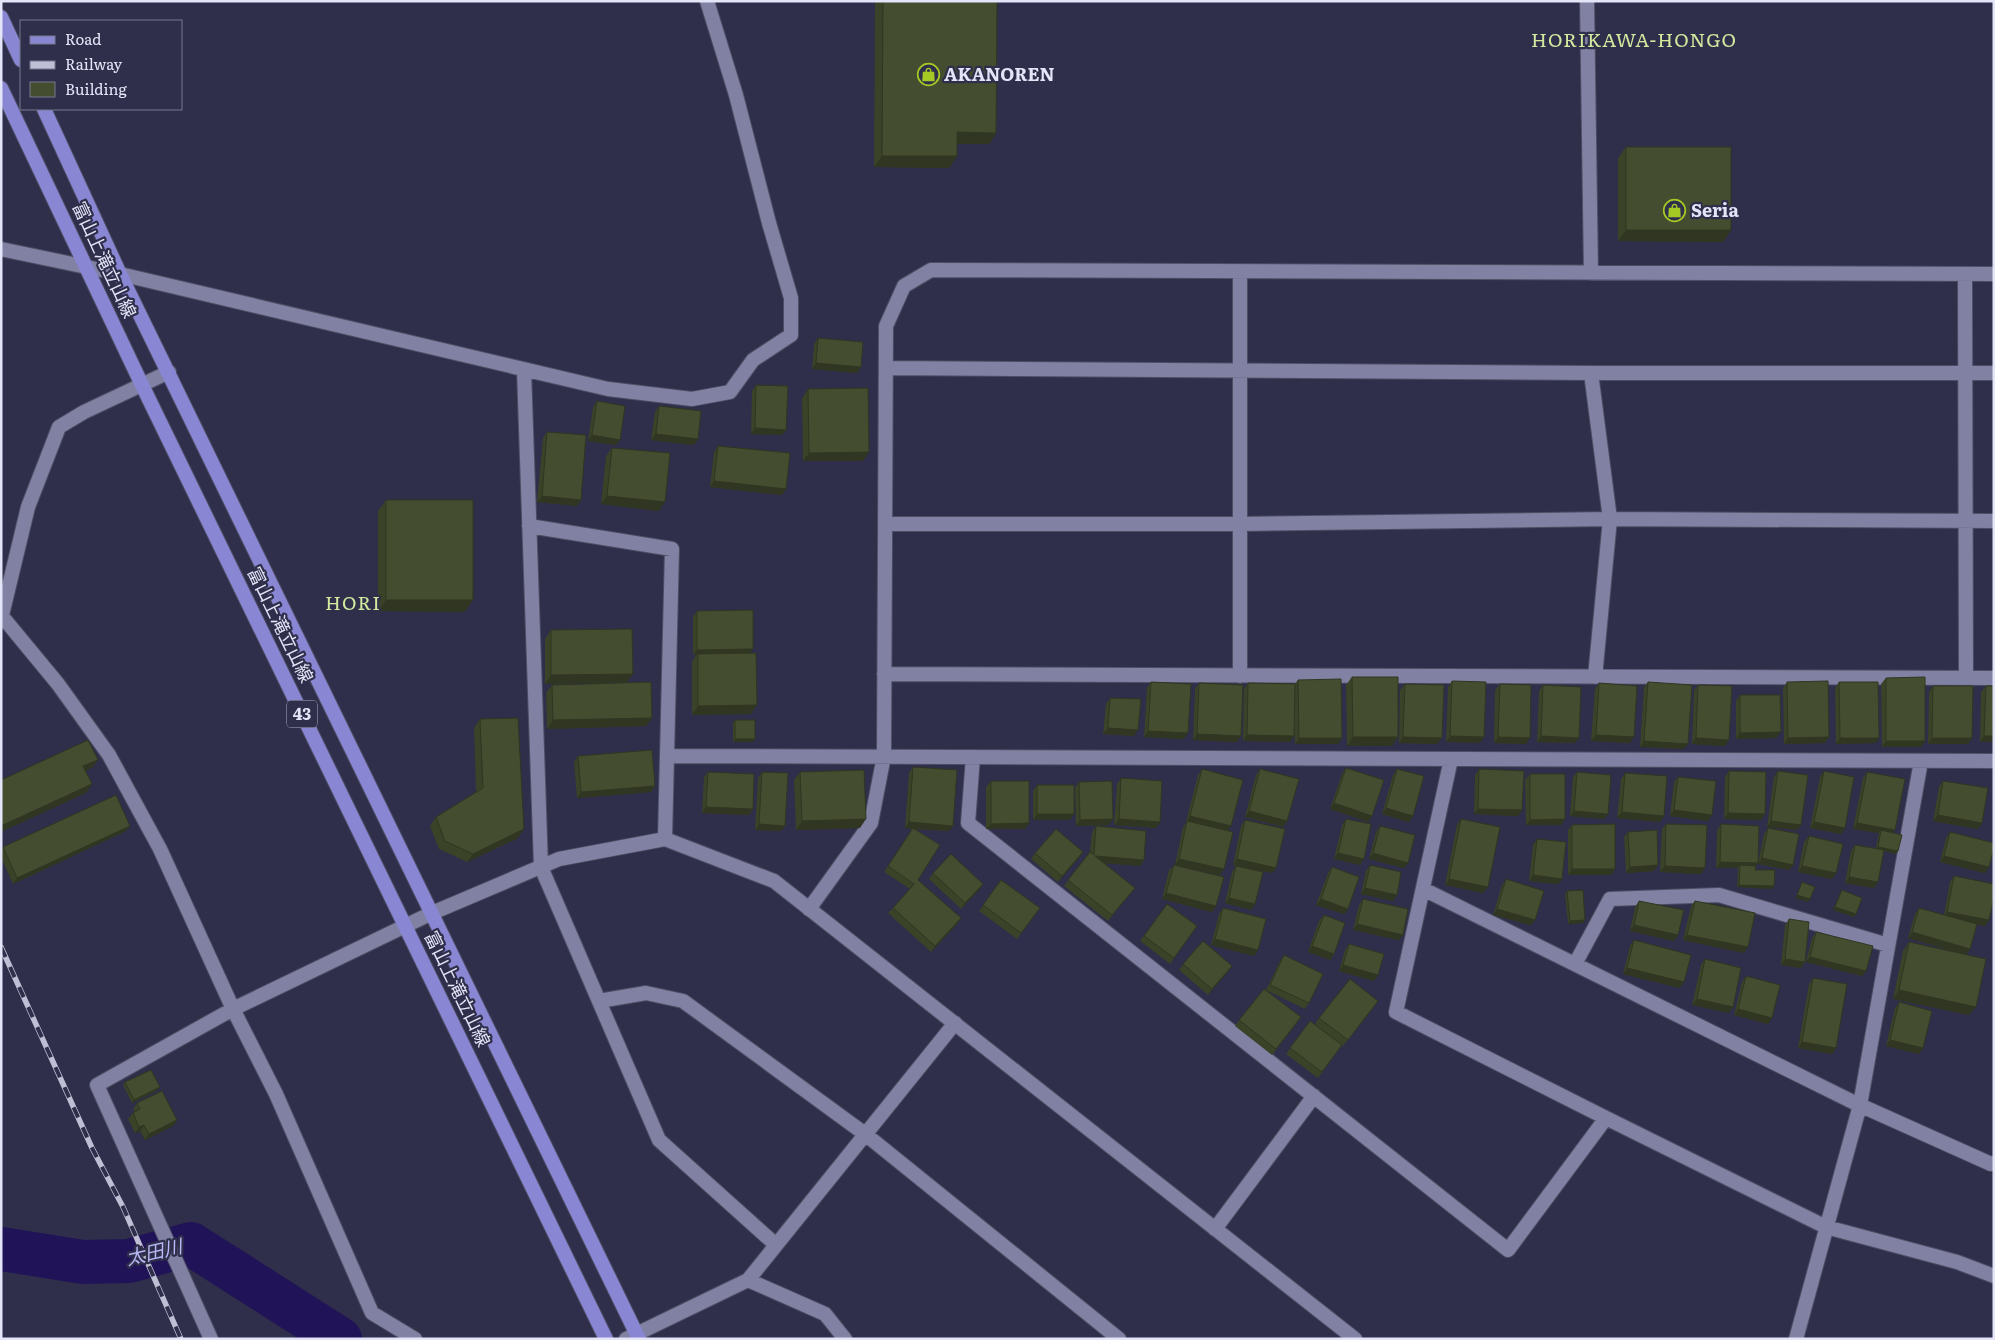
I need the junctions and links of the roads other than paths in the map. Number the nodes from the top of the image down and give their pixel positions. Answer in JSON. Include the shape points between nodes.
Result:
{"nodes":[{"id":1,"x":707,"y":1,"type":"edge"},
{"id":2,"x":1587,"y":1,"type":"edge"},
{"id":3,"x":1,"y":17,"type":"edge"},
{"id":4,"x":20,"y":58,"type":"edge"},
{"id":5,"x":1,"y":88,"type":"edge"},
{"id":6,"x":44,"y":110,"type":"edge"},
{"id":7,"x":1,"y":249,"type":"edge"},
{"id":8,"x":87,"y":269,"type":"junction"},
{"id":9,"x":1240,"y":273,"type":"junction"},
{"id":10,"x":1591,"y":273,"type":"junction"},
{"id":11,"x":120,"y":274,"type":"junction"},
{"id":12,"x":1964,"y":274,"type":"junction"},
{"id":13,"x":1994,"y":274,"type":"edge"},
{"id":14,"x":886,"y":368,"type":"junction"},
{"id":15,"x":524,"y":370,"type":"junction"},
{"id":16,"x":1241,"y":371,"type":"junction"},
{"id":17,"x":168,"y":372,"type":"junction"},
{"id":18,"x":1964,"y":372,"type":"junction"},
{"id":19,"x":1591,"y":373,"type":"junction"},
{"id":20,"x":1994,"y":373,"type":"edge"},
{"id":21,"x":142,"y":385,"type":"junction"},
{"id":22,"x":1610,"y":519,"type":"junction"},
{"id":23,"x":1965,"y":521,"type":"junction"},
{"id":24,"x":1994,"y":521,"type":"edge"},
{"id":25,"x":885,"y":524,"type":"junction"},
{"id":26,"x":1241,"y":524,"type":"junction"},
{"id":27,"x":529,"y":526,"type":"junction"},
{"id":28,"x":2,"y":615,"type":"edge"},
{"id":29,"x":884,"y":674,"type":"junction"},
{"id":30,"x":1240,"y":676,"type":"junction"},
{"id":31,"x":1595,"y":676,"type":"junction"},
{"id":32,"x":1966,"y":678,"type":"junction"},
{"id":33,"x":1994,"y":678,"type":"edge"},
{"id":34,"x":667,"y":756,"type":"junction"},
{"id":35,"x":884,"y":756,"type":"junction"},
{"id":36,"x":973,"y":757,"type":"junction"},
{"id":37,"x":1451,"y":759,"type":"junction"},
{"id":38,"x":1921,"y":761,"type":"junction"},
{"id":39,"x":1994,"y":761,"type":"edge"},
{"id":40,"x":665,"y":839,"type":"junction"},
{"id":41,"x":541,"y":867,"type":"junction"},
{"id":42,"x":1423,"y":889,"type":"junction"},
{"id":43,"x":809,"y":909,"type":"junction"},
{"id":44,"x":432,"y":913,"type":"junction"},
{"id":45,"x":405,"y":926,"type":"junction"},
{"id":46,"x":1888,"y":945,"type":"junction"},
{"id":47,"x":1575,"y":964,"type":"junction"},
{"id":48,"x":599,"y":1001,"type":"junction"},
{"id":49,"x":233,"y":1009,"type":"junction"},
{"id":50,"x":955,"y":1024,"type":"junction"},
{"id":51,"x":1314,"y":1096,"type":"junction"},
{"id":52,"x":1860,"y":1105,"type":"junction"},
{"id":53,"x":1606,"y":1118,"type":"junction"},
{"id":54,"x":865,"y":1134,"type":"junction"},
{"id":55,"x":1994,"y":1163,"type":"edge"},
{"id":56,"x":1826,"y":1227,"type":"junction"},
{"id":57,"x":1215,"y":1229,"type":"junction"},
{"id":58,"x":776,"y":1246,"type":"junction"},
{"id":59,"x":1994,"y":1276,"type":"edge"},
{"id":60,"x":748,"y":1280,"type":"junction"},
{"id":61,"x":634,"y":1337,"type":"edge"},
{"id":62,"x":212,"y":1339,"type":"edge"},
{"id":63,"x":415,"y":1339,"type":"edge"},
{"id":64,"x":606,"y":1339,"type":"edge"},
{"id":65,"x":845,"y":1339,"type":"edge"},
{"id":66,"x":1119,"y":1339,"type":"edge"},
{"id":67,"x":1355,"y":1339,"type":"edge"},
{"id":68,"x":1796,"y":1339,"type":"edge"}],
"edges":[{"from":1,"to":15,"type":"street","via":[[791,298],[791,335],[753,360],[730,392],[692,399],[608,389]]},
{"from":2,"to":10,"type":"street"},
{"from":3,"to":4,"type":"main road"},
{"from":5,"to":8,"type":"main road","name":"富山上滝立山線","number":"43"},
{"from":6,"to":11,"type":"main road","name":"富山上滝立山線","number":"43"},
{"from":7,"to":8,"type":"street"},
{"from":8,"to":11,"type":"street"},
{"from":8,"to":21,"type":"main road","name":"富山上滝立山線","number":"43"},
{"from":9,"to":10,"type":"street"},
{"from":9,"to":14,"type":"street","via":[[931,270],[904,286],[886,326]]},
{"from":9,"to":16,"type":"street"},
{"from":10,"to":12,"type":"street"},
{"from":11,"to":15,"type":"street"},
{"from":11,"to":17,"type":"main road","name":"富山上滝立山線","number":"43"},
{"from":12,"to":13,"type":"street"},
{"from":12,"to":18,"type":"street"},
{"from":14,"to":16,"type":"street"},
{"from":14,"to":25,"type":"street"},
{"from":15,"to":27,"type":"street"},
{"from":16,"to":19,"type":"street"},
{"from":16,"to":26,"type":"street"},
{"from":17,"to":21,"type":"street"},
{"from":17,"to":44,"type":"main road","name":"富山上滝立山線","number":"43"},
{"from":18,"to":19,"type":"street"},
{"from":18,"to":20,"type":"street"},
{"from":18,"to":23,"type":"street"},
{"from":19,"to":22,"type":"street"},
{"from":21,"to":28,"type":"street","via":[[59,427],[28,507]]},
{"from":21,"to":45,"type":"main road","name":"富山上滝立山線","number":"43"},
{"from":22,"to":23,"type":"street"},
{"from":22,"to":26,"type":"street"},
{"from":22,"to":31,"type":"street"},
{"from":23,"to":24,"type":"street"},
{"from":23,"to":32,"type":"street"},
{"from":25,"to":26,"type":"street"},
{"from":25,"to":29,"type":"street"},
{"from":26,"to":30,"type":"street"},
{"from":27,"to":34,"type":"street","via":[[672,549]]},
{"from":27,"to":41,"type":"street"},
{"from":28,"to":49,"type":"street","via":[[58,684],[109,755],[160,849]]},
{"from":29,"to":30,"type":"street"},
{"from":29,"to":35,"type":"street"},
{"from":30,"to":31,"type":"street"},
{"from":31,"to":32,"type":"street"},
{"from":32,"to":33,"type":"street"},
{"from":34,"to":35,"type":"street"},
{"from":34,"to":40,"type":"street"},
{"from":35,"to":36,"type":"street"},
{"from":35,"to":43,"type":"street","via":[[871,823]]},
{"from":36,"to":37,"type":"street"},
{"from":36,"to":51,"type":"street","via":[[968,823]]},
{"from":37,"to":38,"type":"street"},
{"from":37,"to":42,"type":"street"},
{"from":38,"to":39,"type":"street"},
{"from":38,"to":46,"type":"street"},
{"from":40,"to":41,"type":"street","via":[[559,860]]},
{"from":40,"to":43,"type":"street","via":[[774,881]]},
{"from":41,"to":44,"type":"street"},
{"from":41,"to":48,"type":"street"},
{"from":42,"to":47,"type":"street"},
{"from":42,"to":53,"type":"street","via":[[1396,1012]]},
{"from":43,"to":50,"type":"street"},
{"from":44,"to":45,"type":"street"},
{"from":44,"to":61,"type":"main road","name":"富山上滝立山線","number":"43"},
{"from":45,"to":49,"type":"street"},
{"from":45,"to":64,"type":"main road","name":"富山上滝立山線","number":"43"},
{"from":46,"to":47,"type":"street","via":[[1719,895],[1610,899]]},
{"from":46,"to":52,"type":"street"},
{"from":47,"to":52,"type":"street"},
{"from":48,"to":54,"type":"street","via":[[646,993],[683,1001]]},
{"from":48,"to":58,"type":"street","via":[[659,1140]]},
{"from":49,"to":62,"type":"street","via":[[97,1084]]},
{"from":49,"to":63,"type":"street","via":[[276,1094],[372,1313]]},
{"from":50,"to":54,"type":"street"},
{"from":50,"to":57,"type":"street"},
{"from":51,"to":53,"type":"street","via":[[1508,1250]]},
{"from":51,"to":57,"type":"street"},
{"from":52,"to":55,"type":"street"},
{"from":52,"to":56,"type":"street"},
{"from":53,"to":56,"type":"street"},
{"from":54,"to":58,"type":"street"},
{"from":54,"to":66,"type":"street"},
{"from":56,"to":59,"type":"street","via":[[1957,1262]]},
{"from":56,"to":68,"type":"street"},
{"from":57,"to":67,"type":"street"},
{"from":58,"to":60,"type":"street"},
{"from":60,"to":61,"type":"street"},
{"from":60,"to":65,"type":"street","via":[[825,1314]]}]}
